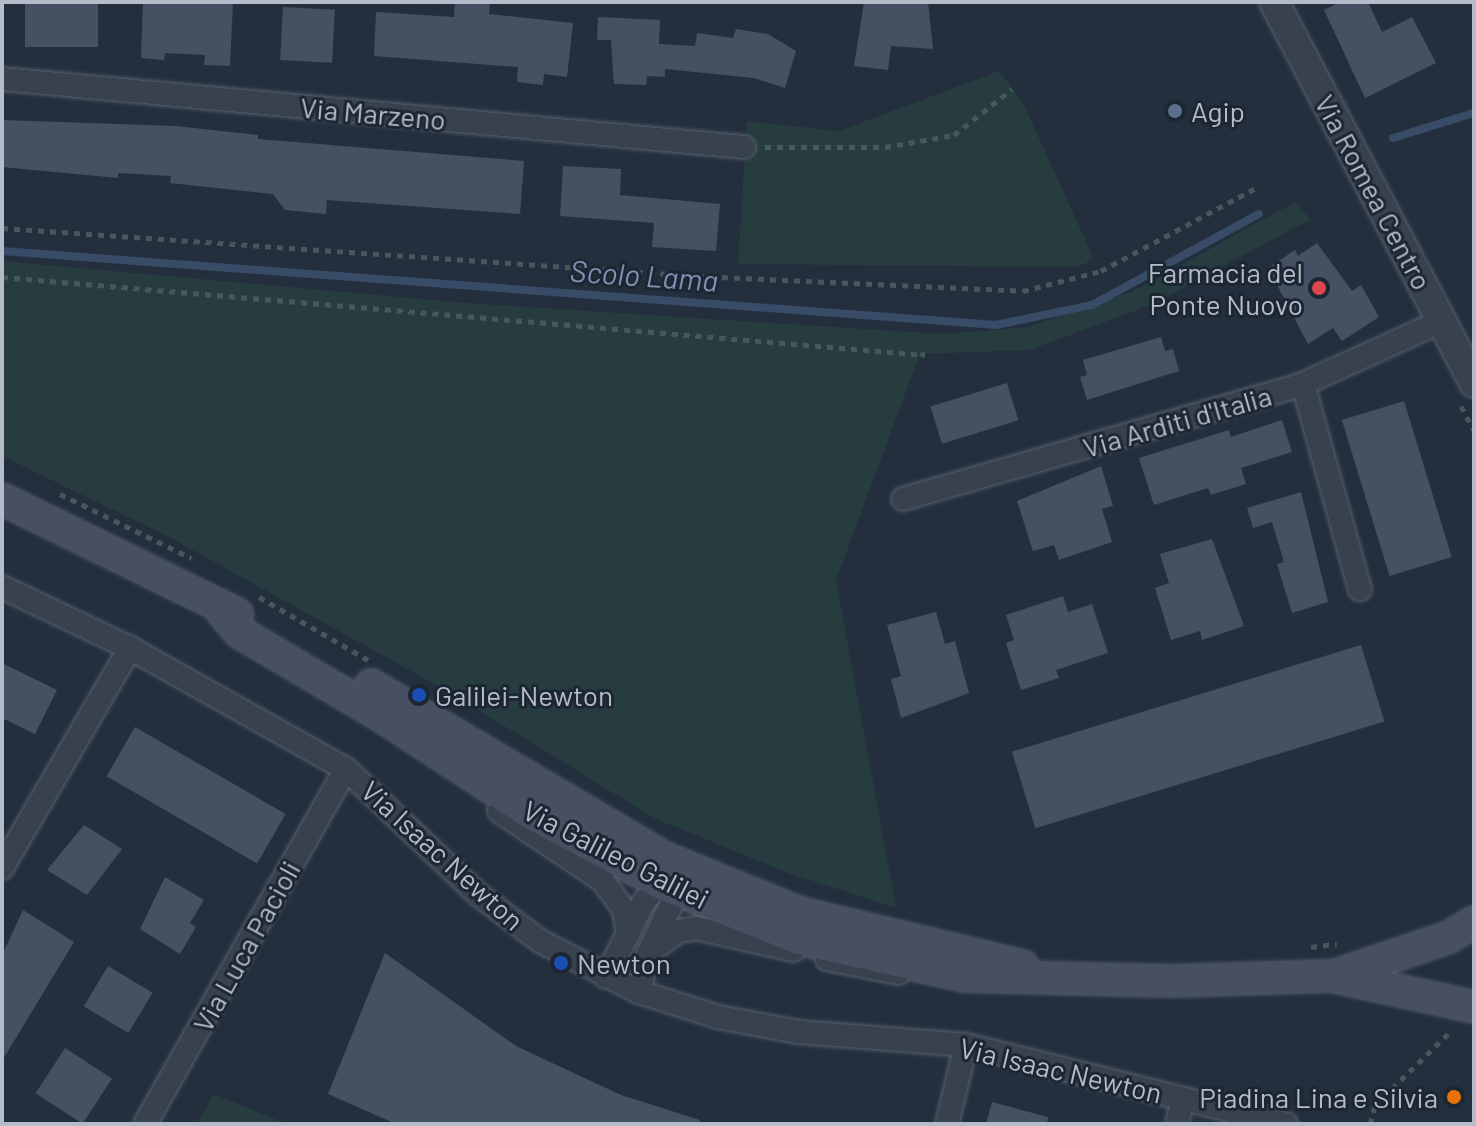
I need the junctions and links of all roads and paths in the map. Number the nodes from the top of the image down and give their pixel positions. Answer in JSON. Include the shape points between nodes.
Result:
{"nodes":[{"id":1,"x":1274,"y":2,"type":"edge"},
{"id":2,"x":2,"y":79,"type":"edge"},
{"id":3,"x":1012,"y":89,"type":"dead end"},
{"id":4,"x":744,"y":147,"type":"joint"},
{"id":5,"x":1254,"y":189,"type":"dead end"},
{"id":6,"x":2,"y":228,"type":"edge"},
{"id":7,"x":2,"y":277,"type":"edge"},
{"id":8,"x":1442,"y":321,"type":"junction"},
{"id":9,"x":920,"y":353,"type":"dead end"},
{"id":10,"x":1474,"y":383,"type":"edge"},
{"id":11,"x":1303,"y":384,"type":"junction"},
{"id":12,"x":58,"y":493,"type":"dead end"},
{"id":13,"x":2,"y":499,"type":"edge"},
{"id":14,"x":903,"y":499,"type":"dead end"},
{"id":15,"x":197,"y":562,"type":"dead end"},
{"id":16,"x":2,"y":587,"type":"edge"},
{"id":17,"x":1360,"y":589,"type":"dead end"},
{"id":18,"x":251,"y":593,"type":"dead end"},
{"id":19,"x":220,"y":609,"type":"junction"},
{"id":20,"x":130,"y":648,"type":"junction"},
{"id":21,"x":373,"y":662,"type":"dead end"},
{"id":22,"x":380,"y":715,"type":"junction"},
{"id":23,"x":346,"y":769,"type":"junction"},
{"id":24,"x":551,"y":794,"type":"junction"},
{"id":25,"x":2,"y":868,"type":"edge"},
{"id":26,"x":664,"y":885,"type":"junction"},
{"id":27,"x":800,"y":913,"type":"junction"},
{"id":28,"x":1474,"y":922,"type":"edge"},
{"id":29,"x":628,"y":935,"type":"junction"},
{"id":30,"x":1346,"y":942,"type":"dead end"},
{"id":31,"x":1301,"y":947,"type":"dead end"},
{"id":32,"x":649,"y":952,"type":"junction"},
{"id":33,"x":932,"y":972,"type":"junction"},
{"id":34,"x":1060,"y":976,"type":"junction"},
{"id":35,"x":1332,"y":976,"type":"junction"},
{"id":36,"x":606,"y":977,"type":"junction"},
{"id":37,"x":639,"y":992,"type":"junction"},
{"id":38,"x":1465,"y":1017,"type":"edge"},
{"id":39,"x":966,"y":1045,"type":"junction"},
{"id":40,"x":1183,"y":1099,"type":"junction"},
{"id":41,"x":145,"y":1124,"type":"edge"},
{"id":42,"x":947,"y":1124,"type":"edge"},
{"id":43,"x":1177,"y":1124,"type":"edge"},
{"id":44,"x":1286,"y":1124,"type":"edge"},
{"id":45,"x":1370,"y":1124,"type":"edge"}],
"edges":[{"from":1,"to":8,"type":"street","name":"Via Romea Centro"},
{"from":2,"to":4,"type":"street","name":"Via Marzeno"},
{"from":3,"to":4,"type":"path","via":[[954,135],[885,147]]},
{"from":5,"to":6,"type":"path","via":[[1101,271],[1023,291],[698,276]]},
{"from":7,"to":9,"type":"path","via":[[925,355]]},
{"from":8,"to":10,"type":"street","name":"Via Romea Centro"},
{"from":8,"to":11,"type":"street","name":"Via Arditi d'Italia"},
{"from":11,"to":14,"type":"street","name":"Via Arditi d'Italia"},
{"from":11,"to":17,"type":"street"},
{"from":12,"to":15,"type":"path"},
{"from":13,"to":19,"type":"main road","name":"Via Galileo Galilei"},
{"from":16,"to":20,"type":"street","name":"Via Isaac Newton"},
{"from":18,"to":21,"type":"path"},
{"from":19,"to":22,"type":"main road","name":"Via Galileo Galilei","via":[[239,632]]},
{"from":19,"to":24,"type":"main road","name":"Via Galileo Galilei","via":[[266,627]]},
{"from":20,"to":23,"type":"street","name":"Via Isaac Newton"},
{"from":20,"to":25,"type":"street"},
{"from":22,"to":26,"type":"main road","name":"Via Galileo Galilei","via":[[530,813]]},
{"from":22,"to":29,"type":"street","via":[[417,755],[603,881],[624,910]]},
{"from":23,"to":36,"type":"street","name":"Via Isaac Newton","via":[[479,895],[540,941]]},
{"from":23,"to":41,"type":"street","name":"Via Luca Pacioli"},
{"from":24,"to":26,"type":"street","via":[[567,816],[657,869]]},
{"from":24,"to":27,"type":"main road","name":"Via Galileo Galilei","via":[[665,858]]},
{"from":26,"to":27,"type":"street","via":[[694,882],[778,915]]},
{"from":26,"to":29,"type":"street","via":[[643,903]]},
{"from":26,"to":32,"type":"street","via":[[671,905]]},
{"from":26,"to":33,"type":"main road","name":"Via Galileo Galilei","via":[[799,939]]},
{"from":27,"to":34,"type":"main road","name":"Via Galileo Galilei"},
{"from":28,"to":35,"type":"main road","name":"Via Galileo Galilei","via":[[1449,937]]},
{"from":29,"to":36,"type":"street"},
{"from":30,"to":31,"type":"path"},
{"from":32,"to":33,"type":"street","via":[[679,931],[696,928],[727,931],[866,970]]},
{"from":32,"to":37,"type":"street"},
{"from":33,"to":34,"type":"main road","name":"Via Galileo Galilei"},
{"from":34,"to":35,"type":"main road","name":"Via Galileo Galilei","via":[[1171,981]]},
{"from":35,"to":38,"type":"main road","name":"Via Galileo Galilei"},
{"from":36,"to":37,"type":"street","name":"Via Isaac Newton"},
{"from":37,"to":39,"type":"street","name":"Via Isaac Newton","via":[[718,1017],[798,1032]]},
{"from":38,"to":45,"type":"path","via":[[1375,1105]]},
{"from":39,"to":40,"type":"street","name":"Via Isaac Newton"},
{"from":39,"to":42,"type":"street"},
{"from":40,"to":43,"type":"street"},
{"from":40,"to":44,"type":"street","name":"Via Isaac Newton"}]}
